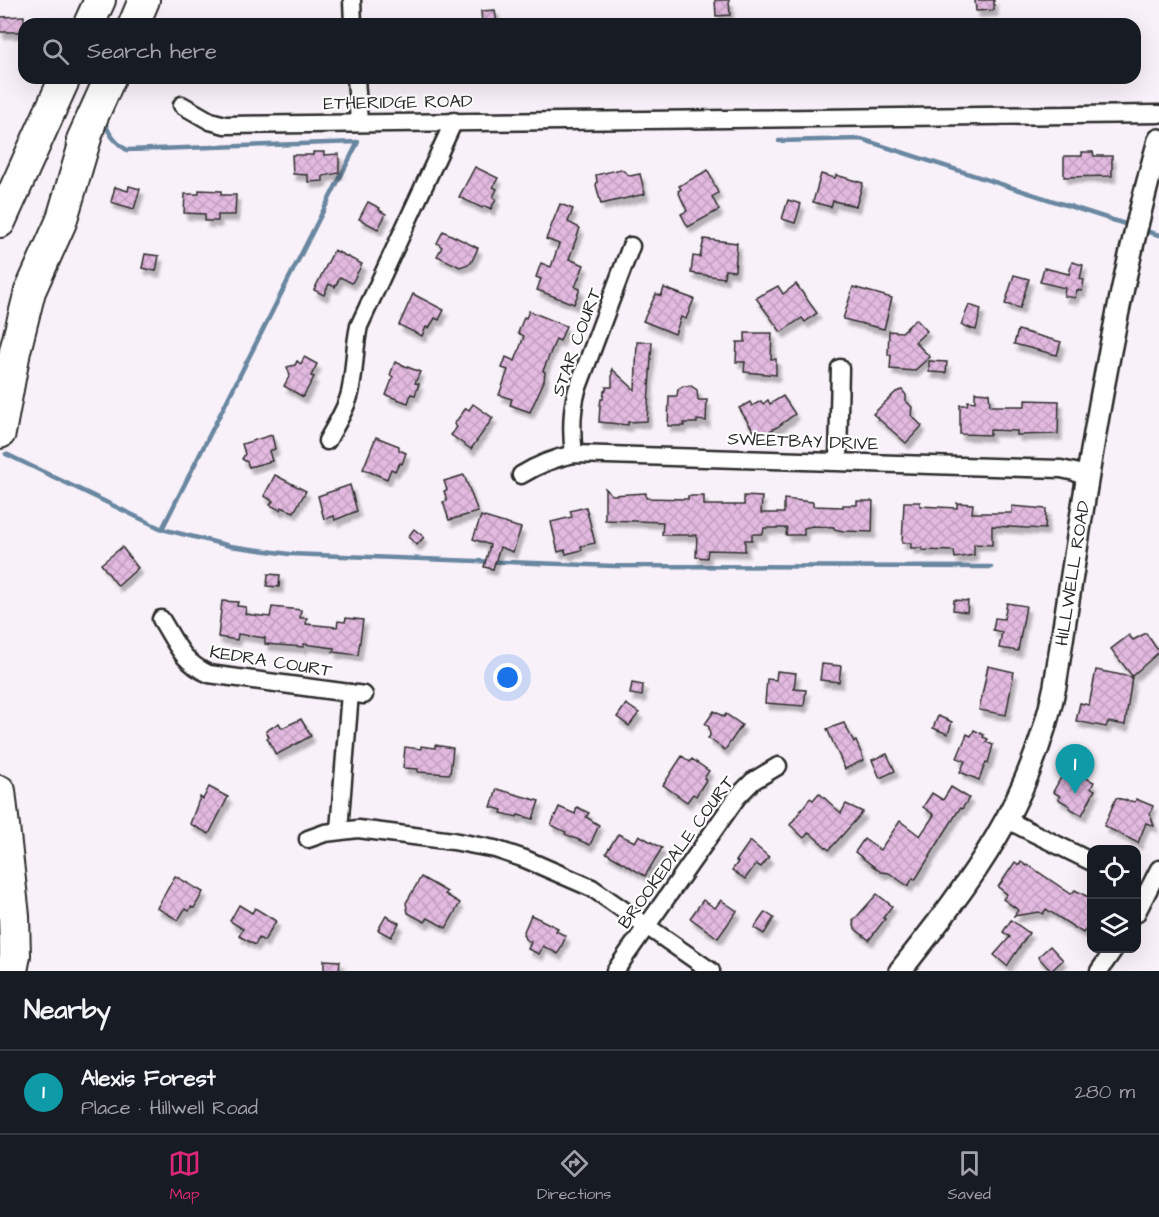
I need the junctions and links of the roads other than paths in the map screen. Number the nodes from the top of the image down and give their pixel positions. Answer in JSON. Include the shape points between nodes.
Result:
{"nodes":[{"id":1,"x":100,"y":0,"type":"edge"},
{"id":2,"x":144,"y":0,"type":"edge"},
{"id":3,"x":352,"y":0,"type":"edge"},
{"id":4,"x":92,"y":18,"type":"edge"},
{"id":5,"x":136,"y":18,"type":"edge"},
{"id":6,"x":353,"y":18,"type":"edge"},
{"id":7,"x":56,"y":84,"type":"edge"},
{"id":8,"x":62,"y":84,"type":"edge"},
{"id":9,"x":107,"y":84,"type":"edge"},
{"id":10,"x":356,"y":84,"type":"edge"},
{"id":11,"x":182,"y":105,"type":"dead end"},
{"id":12,"x":1159,"y":114,"type":"edge"},
{"id":13,"x":91,"y":121,"type":"junction"},
{"id":14,"x":454,"y":121,"type":"junction"},
{"id":15,"x":359,"y":122,"type":"junction"},
{"id":16,"x":1159,"y":140,"type":"edge"},
{"id":17,"x":0,"y":190,"type":"edge"},
{"id":18,"x":0,"y":222,"type":"edge"},
{"id":19,"x":631,"y":246,"type":"dead end"},
{"id":20,"x":0,"y":324,"type":"edge"},
{"id":21,"x":840,"y":368,"type":"dead end"},
{"id":22,"x":0,"y":433,"type":"edge"},
{"id":23,"x":327,"y":441,"type":"dead end"},
{"id":24,"x":574,"y":454,"type":"junction"},
{"id":25,"x":838,"y":461,"type":"junction"},
{"id":26,"x":521,"y":475,"type":"dead end"},
{"id":27,"x":1087,"y":478,"type":"junction"},
{"id":28,"x":161,"y":619,"type":"dead end"},
{"id":29,"x":778,"y":766,"type":"dead end"},
{"id":30,"x":0,"y":791,"type":"edge"},
{"id":31,"x":1006,"y":820,"type":"junction"},
{"id":32,"x":339,"y":830,"type":"junction"},
{"id":33,"x":308,"y":839,"type":"dead end"},
{"id":34,"x":1087,"y":860,"type":"edge"},
{"id":35,"x":1159,"y":869,"type":"edge"},
{"id":36,"x":1143,"y":887,"type":"edge"},
{"id":37,"x":646,"y":925,"type":"junction"},
{"id":38,"x":1112,"y":953,"type":"edge"},
{"id":39,"x":12,"y":971,"type":"edge"},
{"id":40,"x":615,"y":971,"type":"edge"},
{"id":41,"x":711,"y":971,"type":"edge"},
{"id":42,"x":900,"y":971,"type":"edge"},
{"id":43,"x":1099,"y":971,"type":"edge"}],
"edges":[{"from":1,"to":4,"type":"highway"},
{"from":2,"to":5,"type":"highway"},
{"from":3,"to":6,"type":"street"},
{"from":7,"to":17,"type":"highway"},
{"from":8,"to":18,"type":"highway"},
{"from":9,"to":13,"type":"highway"},
{"from":10,"to":15,"type":"street"},
{"from":11,"to":15,"type":"street","name":"ETHERIDGE ROAD","via":[[210,121],[225,124]]},
{"from":12,"to":14,"type":"street","name":"ETHERIDGE ROAD"},
{"from":13,"to":20,"type":"highway"},
{"from":13,"to":22,"type":"highway","via":[[61,222],[30,291]]},
{"from":14,"to":15,"type":"street","name":"ETHERIDGE ROAD"},
{"from":14,"to":23,"type":"street","via":[[359,326],[350,392]]},
{"from":16,"to":27,"type":"street","name":"HILLWELL ROAD","via":[[1112,336]]},
{"from":19,"to":24,"type":"street","name":"STAR COURT","via":[[577,390],[572,411]]},
{"from":21,"to":25,"type":"street"},
{"from":24,"to":25,"type":"street","name":"SWEETBAY DRIVE"},
{"from":24,"to":26,"type":"street","name":"SWEETBAY DRIVE","via":[[555,457]]},
{"from":25,"to":27,"type":"street","name":"SWEETBAY DRIVE","via":[[1061,469]]},
{"from":27,"to":31,"type":"street","name":"HILLWELL ROAD","via":[[1049,714],[1037,754]]},
{"from":28,"to":32,"type":"street","name":"KEDRA COURT","via":[[186,659],[209,674],[357,694]]},
{"from":29,"to":37,"type":"street","name":"BROOKEDALE COURT","via":[[738,796]]},
{"from":30,"to":39,"type":"highway","via":[[14,916]]},
{"from":31,"to":34,"type":"street"},
{"from":31,"to":42,"type":"street","name":"HILLWELL ROAD","via":[[970,879]]},
{"from":32,"to":33,"type":"street"},
{"from":32,"to":37,"type":"street","via":[[358,829],[495,849],[592,888]]},
{"from":35,"to":36,"type":"street"},
{"from":37,"to":40,"type":"street","name":"BROOKEDALE COURT"},
{"from":37,"to":41,"type":"street"},
{"from":38,"to":43,"type":"street"}]}
